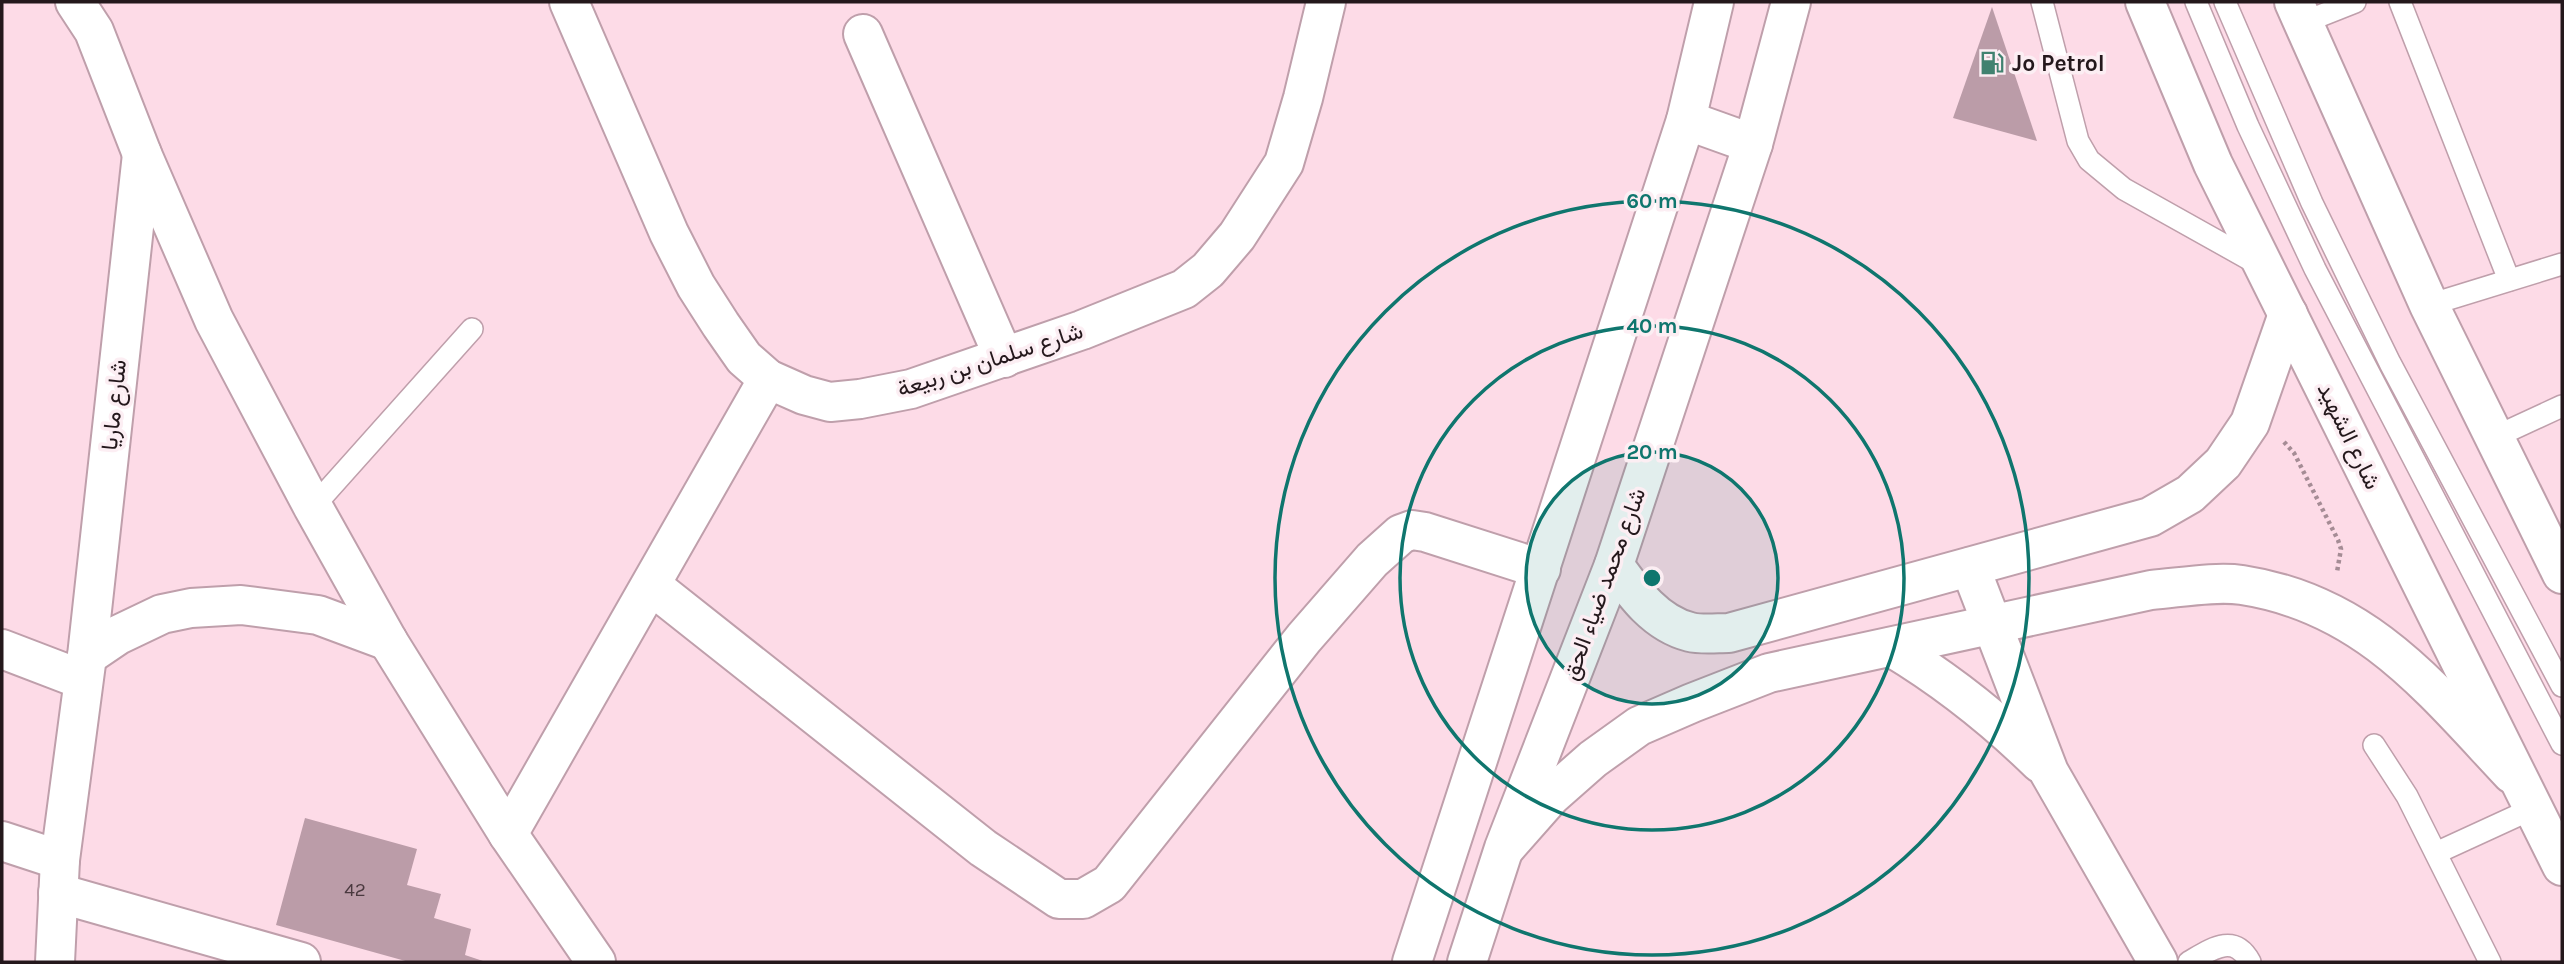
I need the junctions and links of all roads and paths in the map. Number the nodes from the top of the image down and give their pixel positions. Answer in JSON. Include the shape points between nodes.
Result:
{"nodes":[{"id":1,"x":569,"y":2,"type":"edge"},
{"id":2,"x":1326,"y":2,"type":"edge"},
{"id":3,"x":1713,"y":2,"type":"edge"},
{"id":4,"x":1791,"y":2,"type":"edge"},
{"id":5,"x":2042,"y":2,"type":"edge"},
{"id":6,"x":2145,"y":2,"type":"edge"},
{"id":7,"x":2196,"y":2,"type":"edge"},
{"id":8,"x":2225,"y":2,"type":"edge"},
{"id":9,"x":2355,"y":2,"type":"edge"},
{"id":10,"x":2400,"y":2,"type":"edge"},
{"id":11,"x":87,"y":11,"type":"edge"},
{"id":12,"x":2298,"y":13,"type":"edge"},
{"id":13,"x":863,"y":34,"type":"dead end"},
{"id":14,"x":1686,"y":120,"type":"junction"},
{"id":15,"x":1753,"y":144,"type":"junction"},
{"id":16,"x":142,"y":154,"type":"junction"},
{"id":17,"x":2562,"y":264,"type":"edge"},
{"id":18,"x":2264,"y":268,"type":"junction"},
{"id":19,"x":2509,"y":280,"type":"junction"},
{"id":20,"x":2429,"y":305,"type":"junction"},
{"id":21,"x":2288,"y":314,"type":"junction"},
{"id":22,"x":472,"y":329,"type":"dead end"},
{"id":23,"x":1004,"y":358,"type":"junction"},
{"id":24,"x":768,"y":379,"type":"junction"},
{"id":25,"x":2562,"y":407,"type":"edge"},
{"id":26,"x":2250,"y":423,"type":"junction"},
{"id":27,"x":2495,"y":437,"type":"junction"},
{"id":28,"x":313,"y":507,"type":"junction"},
{"id":29,"x":1614,"y":565,"type":"junction"},
{"id":30,"x":1970,"y":567,"type":"junction"},
{"id":31,"x":1541,"y":569,"type":"junction"},
{"id":32,"x":2562,"y":574,"type":"edge"},
{"id":33,"x":652,"y":586,"type":"junction"},
{"id":34,"x":2329,"y":611,"type":"junction"},
{"id":35,"x":1993,"y":626,"type":"junction"},
{"id":36,"x":388,"y":641,"type":"junction"},
{"id":37,"x":1891,"y":647,"type":"junction"},
{"id":38,"x":2,"y":649,"type":"edge"},
{"id":39,"x":85,"y":668,"type":"junction"},
{"id":40,"x":2562,"y":686,"type":"edge"},
{"id":41,"x":2562,"y":744,"type":"edge"},
{"id":42,"x":2374,"y":745,"type":"dead end"},
{"id":43,"x":2049,"y":772,"type":"junction"},
{"id":44,"x":2528,"y":797,"type":"junction"},
{"id":45,"x":508,"y":834,"type":"junction"},
{"id":46,"x":2,"y":841,"type":"edge"},
{"id":47,"x":1504,"y":848,"type":"junction"},
{"id":48,"x":2436,"y":853,"type":"junction"},
{"id":49,"x":2562,"y":866,"type":"edge"},
{"id":50,"x":59,"y":876,"type":"junction"},
{"id":51,"x":55,"y":962,"type":"edge"},
{"id":52,"x":301,"y":962,"type":"edge"},
{"id":53,"x":596,"y":962,"type":"edge"},
{"id":54,"x":1412,"y":962,"type":"edge"},
{"id":55,"x":1467,"y":962,"type":"edge"},
{"id":56,"x":2158,"y":962,"type":"edge"},
{"id":57,"x":2189,"y":962,"type":"edge"},
{"id":58,"x":2250,"y":962,"type":"edge"},
{"id":59,"x":2490,"y":962,"type":"edge"}],
"edges":[{"from":1,"to":24,"type":"main road","name":"شارع سلمان بن ربيعة","via":[[696,286],[744,358]]},
{"from":2,"to":23,"type":"main road","name":"شارع سلمان بن ربيعة","via":[[1284,163],[1237,236],[1208,270],[1161,300]]},
{"from":3,"to":14,"type":"main road"},
{"from":4,"to":15,"type":"main road","name":"شارع محمد ضياء الحق"},
{"from":5,"to":18,"type":"lane","via":[[2078,142],[2089,160],[2124,189]]},
{"from":6,"to":18,"type":"main road","name":"شارع الشهيد","via":[[2213,164]]},
{"from":7,"to":41,"type":"lane","via":[[2315,269]]},
{"from":8,"to":40,"type":"lane","via":[[2312,203],[2378,338]]},
{"from":9,"to":12,"type":"lane"},
{"from":10,"to":19,"type":"lane"},
{"from":11,"to":16,"type":"main road"},
{"from":12,"to":20,"type":"main road"},
{"from":13,"to":23,"type":"main road"},
{"from":14,"to":15,"type":"main road"},
{"from":14,"to":31,"type":"main road"},
{"from":15,"to":29,"type":"main road","name":"شارع محمد ضياء الحق"},
{"from":16,"to":28,"type":"main road","via":[[214,320]]},
{"from":16,"to":39,"type":"main road","name":"شارع ماريا"},
{"from":17,"to":19,"type":"lane"},
{"from":18,"to":21,"type":"main road","name":"شارع الشهيد"},
{"from":19,"to":20,"type":"lane"},
{"from":20,"to":27,"type":"main road"},
{"from":21,"to":26,"type":"main road"},
{"from":21,"to":44,"type":"main road","name":"شارع الشهيد"},
{"from":22,"to":28,"type":"lane"},
{"from":23,"to":24,"type":"main road","name":"شارع سلمان بن ربيعة","via":[[911,389],[830,402]]},
{"from":24,"to":33,"type":"main road"},
{"from":25,"to":27,"type":"lane"},
{"from":26,"to":30,"type":"main road","via":[[2223,463],[2199,486],[2150,517]]},
{"from":26,"to":34,"type":"path","via":[[2289,446],[2339,540]]},
{"from":27,"to":32,"type":"main road"},
{"from":28,"to":36,"type":"main road"},
{"from":29,"to":30,"type":"main road","via":[[1659,618],[1692,633],[1729,633]]},
{"from":29,"to":47,"type":"main road","name":"شارع محمد ضياء الحق"},
{"from":30,"to":35,"type":"main road"},
{"from":31,"to":33,"type":"main road","via":[[1425,532],[1401,534],[1304,638],[1109,884],[1083,899],[1059,899],[983,848]]},
{"from":31,"to":54,"type":"main road"},
{"from":33,"to":45,"type":"main road"},
{"from":34,"to":35,"type":"main road","via":[[2239,584],[2151,590]]},
{"from":34,"to":44,"type":"main road","via":[[2384,646],[2426,684]]},
{"from":35,"to":37,"type":"main road"},
{"from":35,"to":43,"type":"main road"},
{"from":36,"to":39,"type":"main road","via":[[318,615],[241,604],[191,608],[162,614],[118,635]]},
{"from":36,"to":45,"type":"main road"},
{"from":37,"to":43,"type":"main road","via":[[1975,704]]},
{"from":37,"to":47,"type":"main road","via":[[1769,673],[1639,726],[1551,796]]},
{"from":38,"to":39,"type":"main road"},
{"from":39,"to":50,"type":"main road","name":"شارع ماريا"},
{"from":42,"to":48,"type":"lane"},
{"from":43,"to":56,"type":"main road"},
{"from":44,"to":48,"type":"lane"},
{"from":44,"to":49,"type":"main road","name":"شارع الشهيد"},
{"from":45,"to":53,"type":"main road"},
{"from":46,"to":50,"type":"main road"},
{"from":47,"to":55,"type":"main road","name":"شارع محمد ضياء الحق"},
{"from":48,"to":59,"type":"lane"},
{"from":50,"to":51,"type":"main road","name":"شارع ماريا"},
{"from":50,"to":52,"type":"main road"},
{"from":57,"to":58,"type":"lane","via":[[2230,945],[2239,948]]}]}
